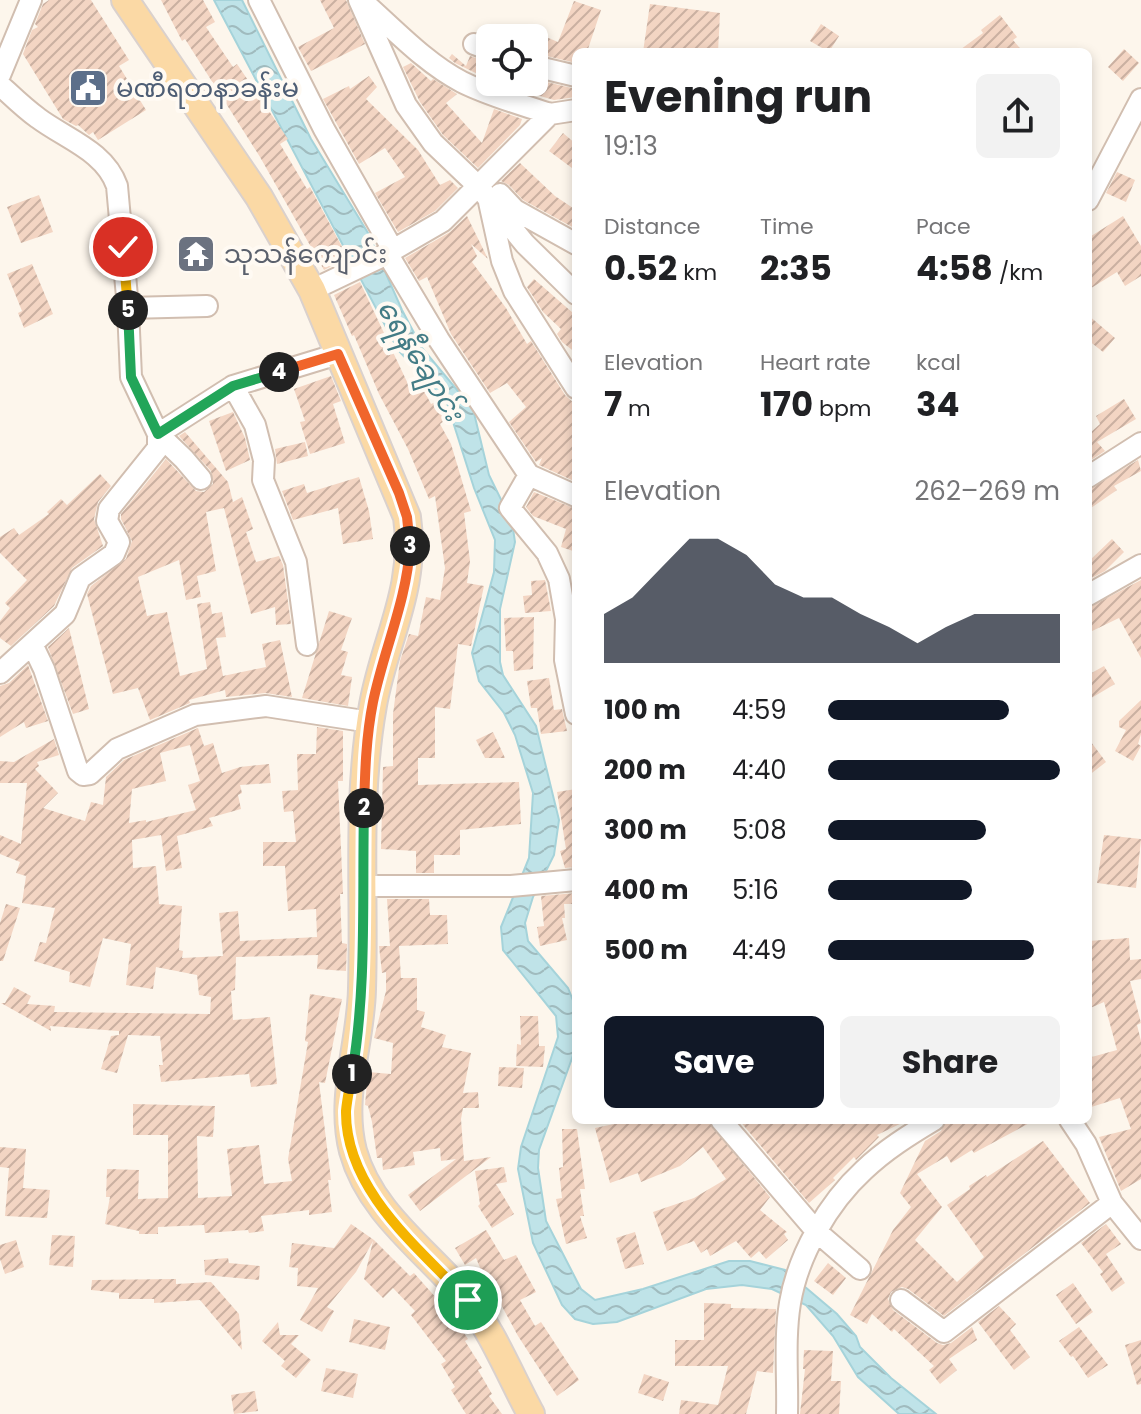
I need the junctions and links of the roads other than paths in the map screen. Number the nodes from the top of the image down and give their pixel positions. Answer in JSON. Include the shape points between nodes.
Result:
{"nodes":[{"id":1,"x":31,"y":0,"type":"edge"},
{"id":2,"x":125,"y":0,"type":"edge"},
{"id":3,"x":259,"y":0,"type":"edge"},
{"id":4,"x":360,"y":0,"type":"edge"},
{"id":5,"x":548,"y":69,"type":"edge"},
{"id":6,"x":0,"y":75,"type":"edge"},
{"id":7,"x":572,"y":75,"type":"edge"},
{"id":8,"x":0,"y":85,"type":"edge"},
{"id":9,"x":1141,"y":99,"type":"edge"},
{"id":10,"x":1141,"y":110,"type":"edge"},
{"id":11,"x":572,"y":111,"type":"edge"},
{"id":12,"x":550,"y":114,"type":"junction"},
{"id":13,"x":1123,"y":133,"type":"junction"},
{"id":14,"x":484,"y":187,"type":"junction"},
{"id":15,"x":1092,"y":192,"type":"edge"},
{"id":16,"x":572,"y":242,"type":"edge"},
{"id":17,"x":387,"y":254,"type":"junction"},
{"id":18,"x":312,"y":290,"type":"junction"},
{"id":19,"x":572,"y":290,"type":"edge"},
{"id":20,"x":207,"y":306,"type":"dead end"},
{"id":21,"x":128,"y":308,"type":"junction"},
{"id":22,"x":338,"y":354,"type":"junction"},
{"id":23,"x":572,"y":382,"type":"edge"},
{"id":24,"x":233,"y":386,"type":"junction"},
{"id":25,"x":158,"y":434,"type":"junction"},
{"id":26,"x":1141,"y":443,"type":"edge"},
{"id":27,"x":1092,"y":474,"type":"edge"},
{"id":28,"x":529,"y":475,"type":"junction"},
{"id":29,"x":201,"y":479,"type":"dead end"},
{"id":30,"x":572,"y":494,"type":"edge"},
{"id":31,"x":1141,"y":565,"type":"edge"},
{"id":32,"x":1092,"y":593,"type":"edge"},
{"id":33,"x":571,"y":623,"type":"edge"},
{"id":34,"x":307,"y":645,"type":"dead end"},
{"id":35,"x":33,"y":646,"type":"junction"},
{"id":36,"x":0,"y":673,"type":"edge"},
{"id":37,"x":572,"y":694,"type":"edge"},
{"id":38,"x":370,"y":722,"type":"junction"},
{"id":39,"x":572,"y":880,"type":"edge"},
{"id":40,"x":362,"y":886,"type":"junction"},
{"id":41,"x":724,"y":1124,"type":"edge"},
{"id":42,"x":927,"y":1124,"type":"edge"},
{"id":43,"x":1073,"y":1124,"type":"edge"},
{"id":44,"x":1112,"y":1203,"type":"junction"},
{"id":45,"x":817,"y":1232,"type":"junction"},
{"id":46,"x":1141,"y":1239,"type":"edge"},
{"id":47,"x":860,"y":1269,"type":"dead end"},
{"id":48,"x":901,"y":1300,"type":"dead end"},
{"id":49,"x":531,"y":1414,"type":"edge"},
{"id":50,"x":787,"y":1414,"type":"edge"}],
"edges":[{"from":1,"to":6,"type":"street"},
{"from":2,"to":18,"type":"main road","via":[[259,197]]},
{"from":3,"to":17,"type":"street"},
{"from":4,"to":12,"type":"street","via":[[460,81]]},
{"from":4,"to":14,"type":"street","via":[[406,105],[433,143]]},
{"from":5,"to":7,"type":"street"},
{"from":8,"to":21,"type":"street","via":[[112,171]]},
{"from":9,"to":13,"type":"street"},
{"from":10,"to":13,"type":"street"},
{"from":11,"to":12,"type":"street"},
{"from":12,"to":14,"type":"street"},
{"from":13,"to":15,"type":"street"},
{"from":14,"to":16,"type":"street"},
{"from":14,"to":17,"type":"street","via":[[443,221]]},
{"from":14,"to":19,"type":"street","via":[[525,244]]},
{"from":14,"to":23,"type":"street","via":[[514,291]]},
{"from":17,"to":18,"type":"street"},
{"from":17,"to":28,"type":"street"},
{"from":18,"to":22,"type":"main road"},
{"from":20,"to":21,"type":"street"},
{"from":21,"to":25,"type":"street","via":[[131,377]]},
{"from":22,"to":24,"type":"street"},
{"from":22,"to":38,"type":"main road","via":[[399,493],[411,543],[403,597]]},
{"from":24,"to":25,"type":"street"},
{"from":24,"to":34,"type":"street","via":[[255,425],[263,480],[296,562]]},
{"from":25,"to":29,"type":"street"},
{"from":25,"to":35,"type":"street","via":[[158,448],[109,509],[107,521],[119,542],[114,554],[80,578],[65,614]]},
{"from":26,"to":27,"type":"street"},
{"from":28,"to":30,"type":"street"},
{"from":28,"to":33,"type":"street","via":[[510,508],[547,553]]},
{"from":31,"to":32,"type":"street"},
{"from":33,"to":37,"type":"street","via":[[565,660]]},
{"from":35,"to":36,"type":"street"},
{"from":35,"to":38,"type":"street","via":[[83,775],[117,749],[195,715],[266,706]]},
{"from":38,"to":40,"type":"main road"},
{"from":39,"to":40,"type":"street","via":[[511,886]]},
{"from":40,"to":49,"type":"main road","via":[[359,1034],[346,1113],[353,1152],[389,1217],[468,1300]]},
{"from":41,"to":45,"type":"street"},
{"from":42,"to":45,"type":"street","via":[[863,1171]]},
{"from":43,"to":44,"type":"street"},
{"from":44,"to":46,"type":"street"},
{"from":44,"to":48,"type":"street","via":[[944,1332]]},
{"from":45,"to":47,"type":"street"},
{"from":45,"to":50,"type":"street","via":[[798,1270],[790,1304]]}]}
